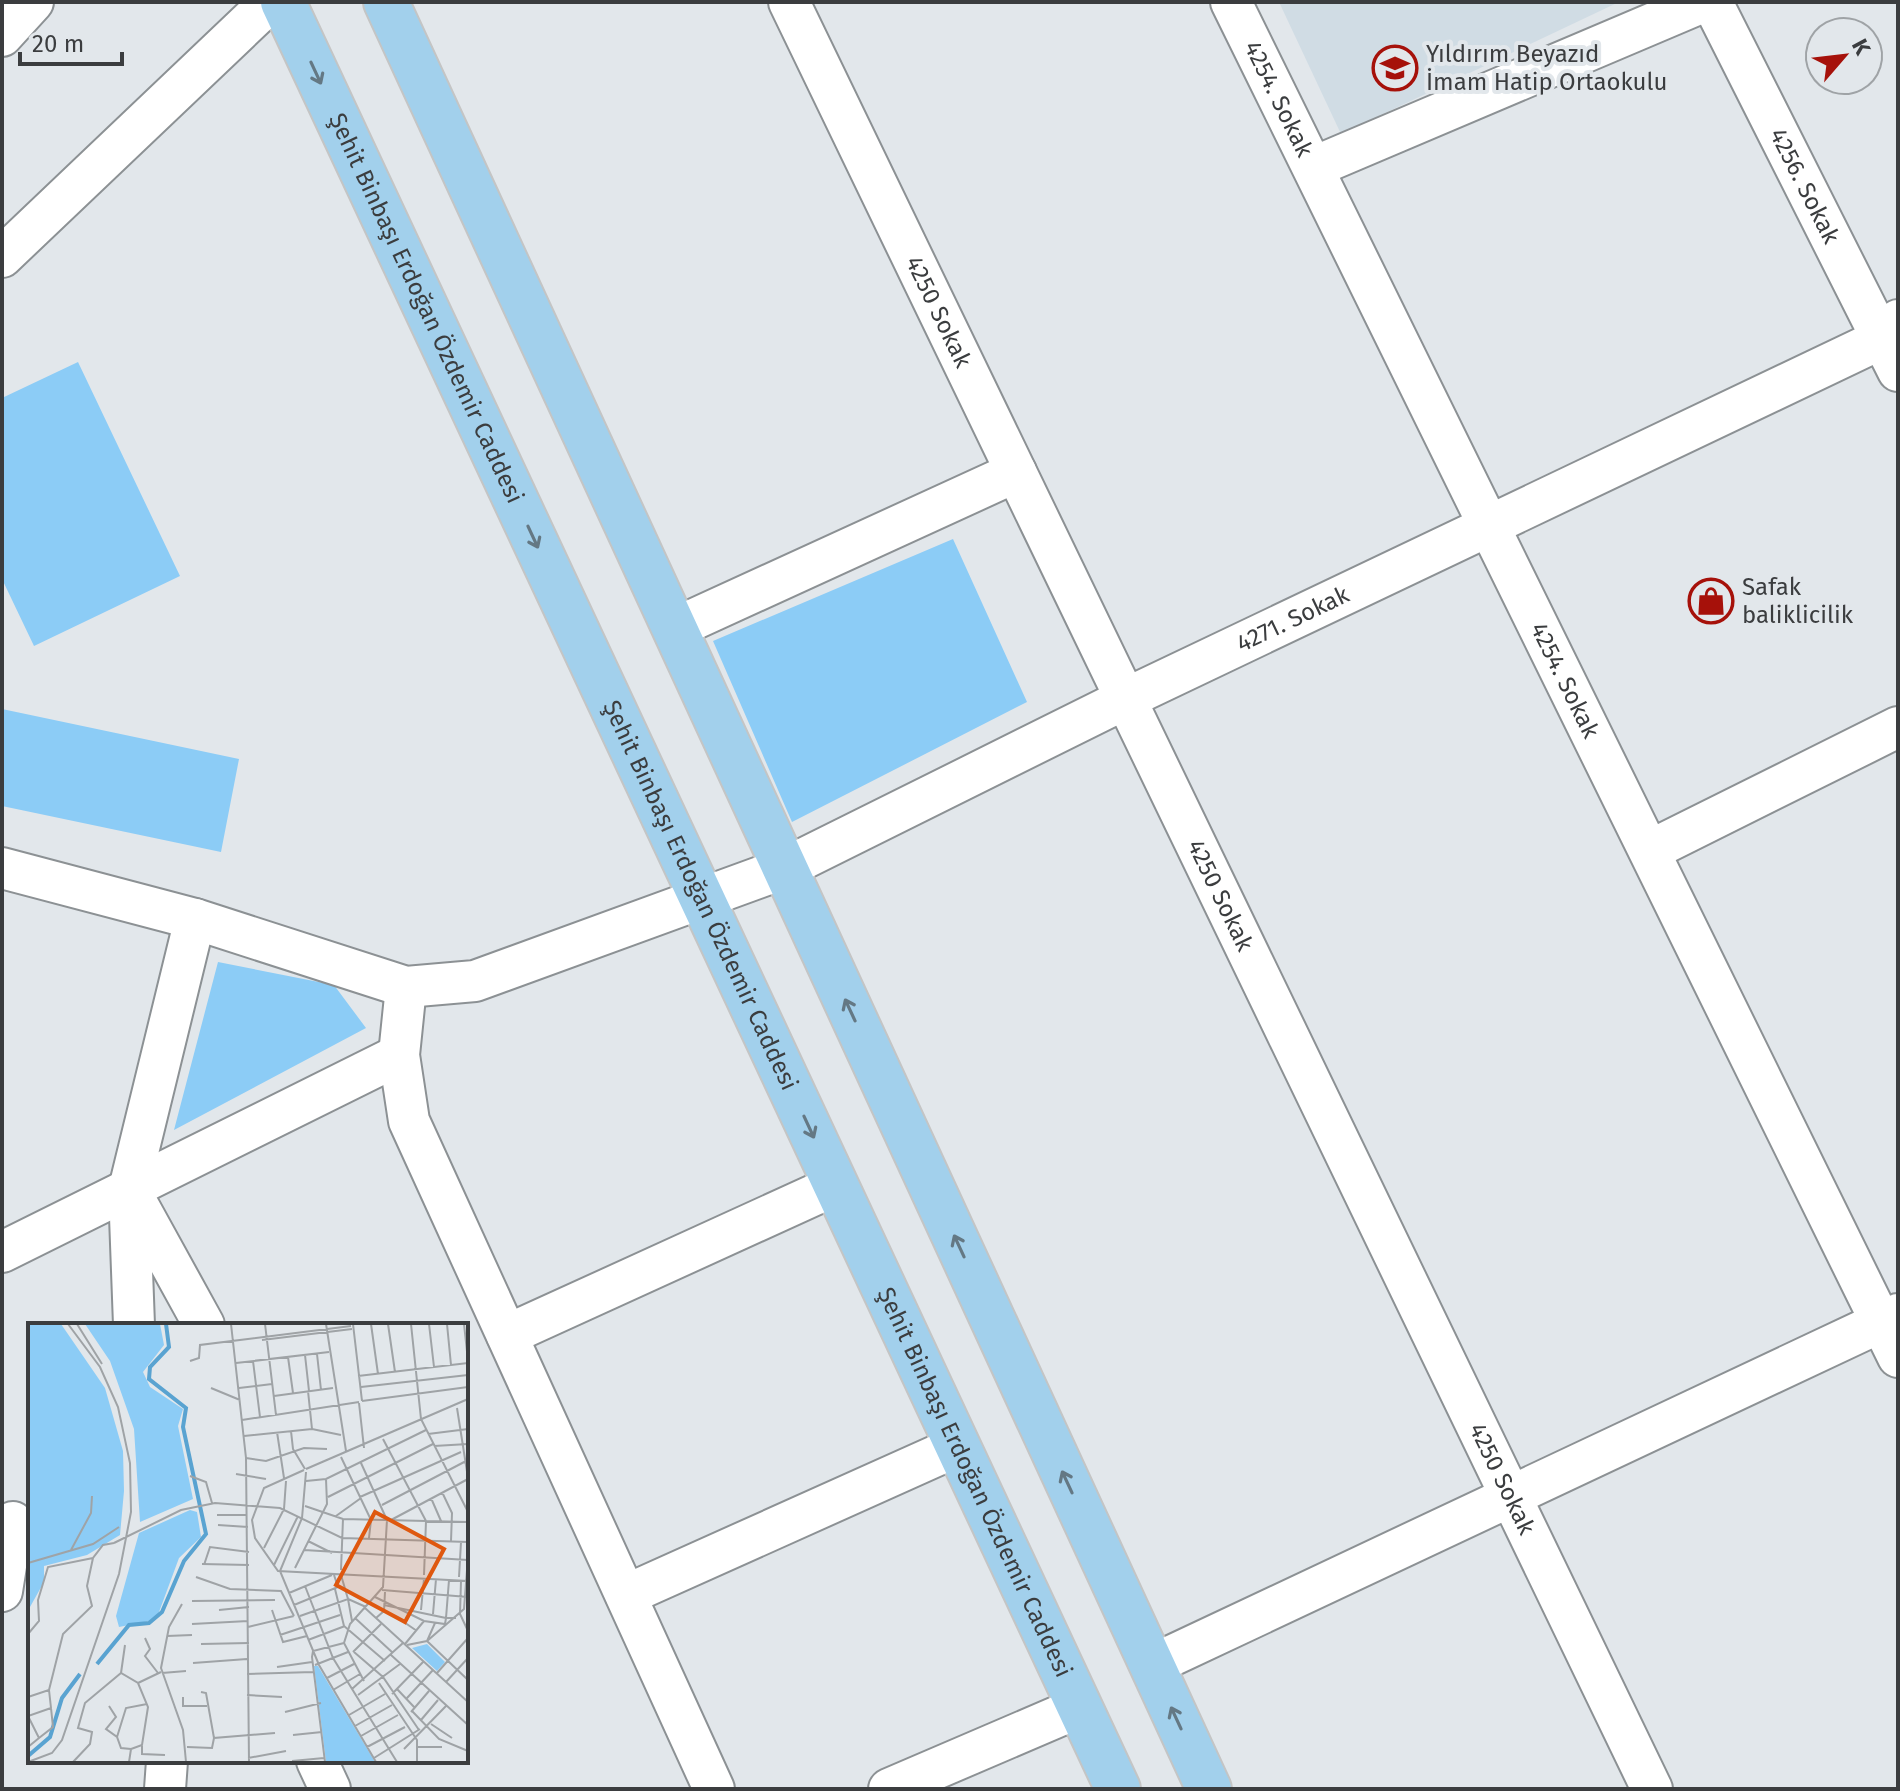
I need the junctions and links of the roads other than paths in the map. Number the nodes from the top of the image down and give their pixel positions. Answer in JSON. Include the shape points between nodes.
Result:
{"nodes":[{"id":1,"x":33,"y":2,"type":"edge"},
{"id":2,"x":270,"y":2,"type":"edge"},
{"id":3,"x":283,"y":2,"type":"edge"},
{"id":4,"x":386,"y":2,"type":"edge"},
{"id":5,"x":789,"y":2,"type":"edge"},
{"id":6,"x":1231,"y":2,"type":"edge"},
{"id":7,"x":1703,"y":2,"type":"edge"},
{"id":8,"x":1712,"y":2,"type":"edge"},
{"id":9,"x":2,"y":36,"type":"edge"},
{"id":10,"x":1314,"y":167,"type":"junction"},
{"id":11,"x":2,"y":257,"type":"edge"},
{"id":12,"x":1892,"y":343,"type":"edge"},
{"id":13,"x":1016,"y":472,"type":"junction"},
{"id":14,"x":1489,"y":525,"type":"junction"},
{"id":15,"x":675,"y":628,"type":"junction"},
{"id":16,"x":1125,"y":699,"type":"junction"},
{"id":17,"x":1898,"y":727,"type":"edge"},
{"id":18,"x":1651,"y":850,"type":"junction"},
{"id":19,"x":2,"y":868,"type":"edge"},
{"id":20,"x":785,"y":868,"type":"junction"},
{"id":21,"x":703,"y":899,"type":"junction"},
{"id":22,"x":195,"y":919,"type":"junction"},
{"id":23,"x":406,"y":987,"type":"junction"},
{"id":24,"x":399,"y":1055,"type":"junction"},
{"id":25,"x":836,"y":1185,"type":"junction"},
{"id":26,"x":129,"y":1189,"type":"junction"},
{"id":27,"x":2,"y":1252,"type":"edge"},
{"id":28,"x":1890,"y":1318,"type":"edge"},
{"id":29,"x":134,"y":1323,"type":"edge"},
{"id":30,"x":203,"y":1323,"type":"edge"},
{"id":31,"x":507,"y":1335,"type":"junction"},
{"id":32,"x":1898,"y":1357,"type":"edge"},
{"id":33,"x":958,"y":1446,"type":"junction"},
{"id":34,"x":1513,"y":1496,"type":"junction"},
{"id":35,"x":15,"y":1522,"type":"edge"},
{"id":36,"x":2,"y":1591,"type":"edge"},
{"id":37,"x":626,"y":1595,"type":"junction"},
{"id":38,"x":1152,"y":1665,"type":"junction"},
{"id":39,"x":1080,"y":1707,"type":"junction"},
{"id":40,"x":167,"y":1763,"type":"edge"},
{"id":41,"x":318,"y":1763,"type":"edge"},
{"id":42,"x":165,"y":1789,"type":"edge"},
{"id":43,"x":330,"y":1789,"type":"edge"},
{"id":44,"x":714,"y":1789,"type":"edge"},
{"id":45,"x":889,"y":1789,"type":"edge"},
{"id":46,"x":1118,"y":1789,"type":"edge"},
{"id":47,"x":1209,"y":1789,"type":"edge"},
{"id":48,"x":1652,"y":1789,"type":"edge"}],
"edges":[{"from":1,"to":9,"type":"street"},
{"from":2,"to":11,"type":"street"},
{"from":3,"to":21,"type":"main road","name":"Şehit Binbaşı Erdoğan Özdemir Caddesi","one_way":true},
{"from":4,"to":15,"type":"main road"},
{"from":5,"to":13,"type":"street","name":"4250 Sokak"},
{"from":6,"to":10,"type":"street","name":"4254. Sokak"},
{"from":7,"to":10,"type":"street"},
{"from":8,"to":12,"type":"street","name":"4256. Sokak"},
{"from":10,"to":14,"type":"street","name":"4254. Sokak"},
{"from":12,"to":14,"type":"street","name":"4271. Sokak"},
{"from":13,"to":15,"type":"street"},
{"from":13,"to":16,"type":"street","name":"4250 Sokak"},
{"from":14,"to":16,"type":"street","name":"4271. Sokak"},
{"from":14,"to":18,"type":"street","name":"4254. Sokak"},
{"from":15,"to":20,"type":"main road"},
{"from":16,"to":20,"type":"street","name":"4271. Sokak"},
{"from":16,"to":34,"type":"street","name":"4250 Sokak"},
{"from":17,"to":18,"type":"street"},
{"from":18,"to":28,"type":"street","name":"4254. Sokak"},
{"from":19,"to":22,"type":"street"},
{"from":20,"to":21,"type":"street","name":"4271. Sokak"},
{"from":38,"to":20,"type":"main road","one_way":true},
{"from":21,"to":23,"type":"street","name":"4271. Sokak","via":[[475,981]]},
{"from":21,"to":25,"type":"main road","name":"Şehit Binbaşı Erdoğan Özdemir Caddesi","one_way":true},
{"from":22,"to":23,"type":"street"},
{"from":22,"to":26,"type":"street"},
{"from":23,"to":24,"type":"street"},
{"from":24,"to":26,"type":"street"},
{"from":24,"to":31,"type":"street","via":[[409,1121]]},
{"from":25,"to":31,"type":"street"},
{"from":25,"to":33,"type":"main road","name":"Şehit Binbaşı Erdoğan Özdemir Caddesi"},
{"from":26,"to":27,"type":"street"},
{"from":26,"to":29,"type":"street"},
{"from":26,"to":30,"type":"street"},
{"from":28,"to":32,"type":"street","name":"4254. Sokak"},
{"from":28,"to":34,"type":"street"},
{"from":31,"to":37,"type":"street"},
{"from":33,"to":37,"type":"street"},
{"from":33,"to":39,"type":"main road","name":"Şehit Binbaşı Erdoğan Özdemir Caddesi"},
{"from":34,"to":38,"type":"street"},
{"from":34,"to":48,"type":"street","name":"4250 Sokak"},
{"from":35,"to":36,"type":"street"},
{"from":37,"to":44,"type":"street"},
{"from":47,"to":38,"type":"main road","one_way":true},
{"from":39,"to":45,"type":"street"},
{"from":39,"to":46,"type":"main road","name":"Şehit Binbaşı Erdoğan Özdemir Caddesi"},
{"from":40,"to":42,"type":"street"},
{"from":41,"to":43,"type":"street"}]}
